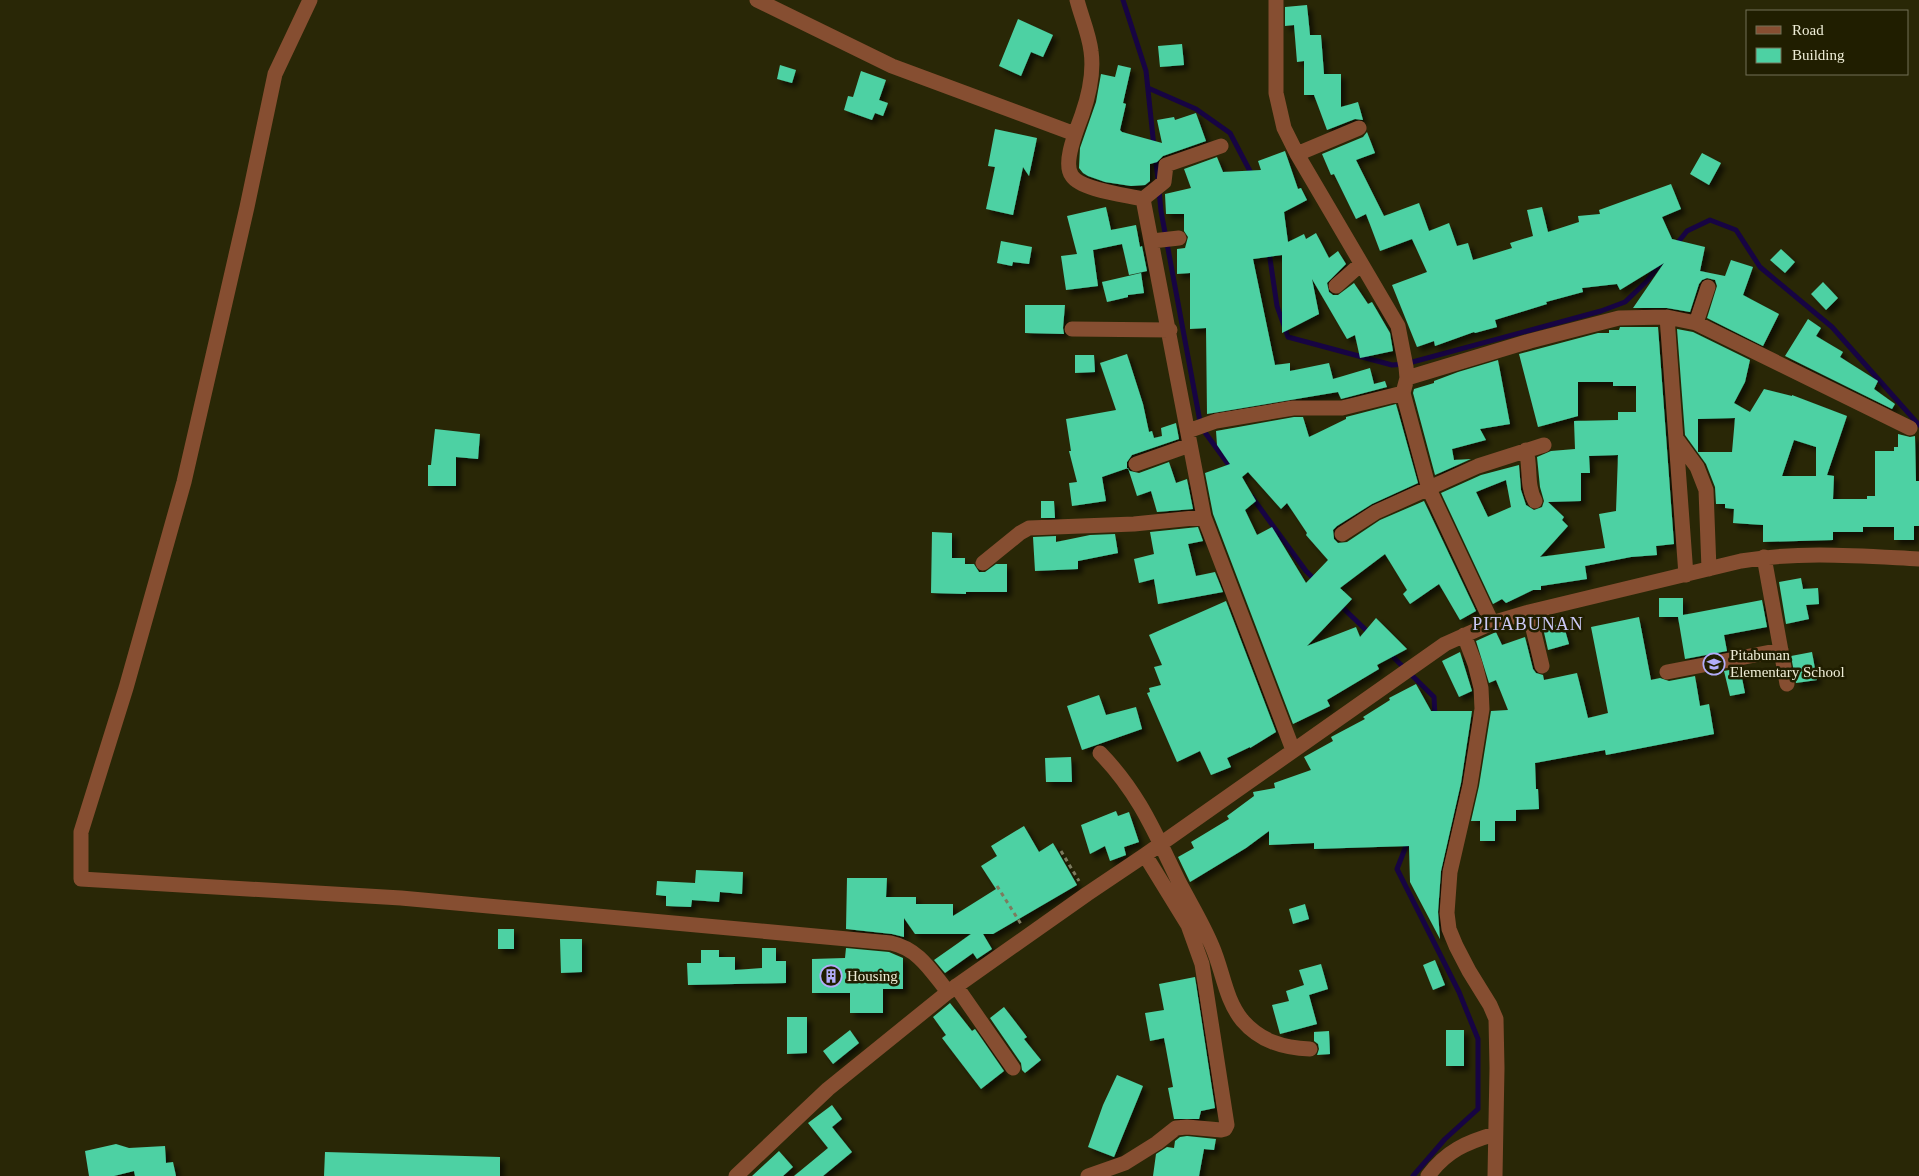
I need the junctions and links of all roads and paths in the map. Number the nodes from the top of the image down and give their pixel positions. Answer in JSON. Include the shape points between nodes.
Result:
{"nodes":[{"id":1,"x":310,"y":0,"type":"edge"},
{"id":2,"x":757,"y":0,"type":"edge"},
{"id":3,"x":1077,"y":0,"type":"edge"},
{"id":4,"x":1276,"y":0,"type":"edge"},
{"id":5,"x":1359,"y":128,"type":"dead end"},
{"id":6,"x":1075,"y":134,"type":"junction"},
{"id":7,"x":1221,"y":146,"type":"dead end"},
{"id":8,"x":1297,"y":154,"type":"junction"},
{"id":9,"x":1153,"y":190,"type":"junction"},
{"id":10,"x":1361,"y":264,"type":"junction"},
{"id":11,"x":1336,"y":286,"type":"dead end"},
{"id":12,"x":1708,"y":286,"type":"dead end"},
{"id":13,"x":1667,"y":317,"type":"junction"},
{"id":14,"x":1696,"y":322,"type":"junction"},
{"id":15,"x":1072,"y":329,"type":"dead end"},
{"id":16,"x":1170,"y":330,"type":"junction"},
{"id":17,"x":1405,"y":373,"type":"junction"},
{"id":18,"x":1910,"y":428,"type":"dead end"},
{"id":19,"x":1192,"y":435,"type":"junction"},
{"id":20,"x":1678,"y":441,"type":"junction"},
{"id":21,"x":1544,"y":445,"type":"dead end"},
{"id":22,"x":1526,"y":450,"type":"junction"},
{"id":23,"x":1136,"y":464,"type":"dead end"},
{"id":24,"x":1429,"y":489,"type":"junction"},
{"id":25,"x":1535,"y":501,"type":"dead end"},
{"id":26,"x":1204,"y":517,"type":"junction"},
{"id":27,"x":1342,"y":534,"type":"dead end"},
{"id":28,"x":1764,"y":557,"type":"junction"},
{"id":29,"x":1919,"y":559,"type":"edge"},
{"id":30,"x":983,"y":563,"type":"dead end"},
{"id":31,"x":1709,"y":570,"type":"junction"},
{"id":32,"x":1686,"y":575,"type":"junction"},
{"id":33,"x":1529,"y":612,"type":"junction"},
{"id":34,"x":1492,"y":623,"type":"junction"},
{"id":35,"x":1464,"y":634,"type":"junction"},
{"id":36,"x":1781,"y":650,"type":"junction"},
{"id":37,"x":1542,"y":666,"type":"dead end"},
{"id":38,"x":1667,"y":672,"type":"dead end"},
{"id":39,"x":1787,"y":684,"type":"dead end"},
{"id":40,"x":1293,"y":750,"type":"junction"},
{"id":41,"x":1100,"y":753,"type":"dead end"},
{"id":42,"x":1160,"y":844,"type":"junction"},
{"id":43,"x":1061,"y":851,"type":"dead end"},
{"id":44,"x":1145,"y":855,"type":"junction"},
{"id":45,"x":997,"y":886,"type":"dead end"},
{"id":46,"x":1086,"y":894,"type":"junction"},
{"id":47,"x":1029,"y":936,"type":"junction"},
{"id":48,"x":952,"y":989,"type":"junction"},
{"id":49,"x":1310,"y":1049,"type":"dead end"},
{"id":50,"x":1013,"y":1068,"type":"dead end"},
{"id":51,"x":1495,"y":1134,"type":"junction"},
{"id":52,"x":736,"y":1176,"type":"edge"},
{"id":53,"x":1088,"y":1176,"type":"edge"},
{"id":54,"x":1428,"y":1176,"type":"edge"},
{"id":55,"x":1495,"y":1176,"type":"edge"}],
"edges":[{"from":1,"to":48,"type":"street","via":[[275,74],[184,482],[126,688],[81,832],[81,879],[401,898],[891,943],[912,950]]},
{"from":2,"to":6,"type":"street","via":[[892,66]]},
{"from":3,"to":6,"type":"street","via":[[1091,51],[1091,79]]},
{"from":4,"to":8,"type":"street","via":[[1276,92],[1284,128]]},
{"from":5,"to":8,"type":"street"},
{"from":6,"to":9,"type":"street","via":[[1068,169],[1073,178],[1083,185]]},
{"from":7,"to":9,"type":"street","via":[[1166,165]]},
{"from":8,"to":10,"type":"street"},
{"from":9,"to":16,"type":"street","via":[[1165,239]]},
{"from":10,"to":11,"type":"street"},
{"from":10,"to":17,"type":"street","via":[[1398,326]]},
{"from":12,"to":14,"type":"street"},
{"from":13,"to":14,"type":"street"},
{"from":13,"to":17,"type":"street","via":[[1619,318]]},
{"from":13,"to":20,"type":"street"},
{"from":14,"to":18,"type":"street"},
{"from":15,"to":16,"type":"street"},
{"from":16,"to":19,"type":"street"},
{"from":17,"to":19,"type":"street","via":[[1342,408],[1292,408],[1216,421]]},
{"from":17,"to":24,"type":"street"},
{"from":19,"to":23,"type":"street"},
{"from":19,"to":26,"type":"street"},
{"from":20,"to":31,"type":"street","via":[[1697,467],[1706,490]]},
{"from":20,"to":32,"type":"street"},
{"from":21,"to":22,"type":"street"},
{"from":22,"to":24,"type":"street","via":[[1478,466]]},
{"from":22,"to":25,"type":"street","via":[[1531,494]]},
{"from":24,"to":27,"type":"street","via":[[1376,512]]},
{"from":24,"to":34,"type":"street"},
{"from":26,"to":30,"type":"street","via":[[1134,524],[1029,528]]},
{"from":26,"to":40,"type":"street"},
{"from":28,"to":29,"type":"street","via":[[1816,553]]},
{"from":28,"to":31,"type":"street"},
{"from":28,"to":36,"type":"street"},
{"from":31,"to":32,"type":"street"},
{"from":32,"to":33,"type":"street"},
{"from":33,"to":34,"type":"street"},
{"from":33,"to":37,"type":"street"},
{"from":34,"to":35,"type":"street"},
{"from":35,"to":40,"type":"street","via":[[1444,644]]},
{"from":35,"to":51,"type":"street","via":[[1481,688],[1482,709],[1470,785],[1450,872],[1446,913],[1456,946],[1496,1019]]},
{"from":36,"to":38,"type":"street"},
{"from":36,"to":39,"type":"street"},
{"from":40,"to":42,"type":"street"},
{"from":41,"to":42,"type":"street","via":[[1130,787]]},
{"from":42,"to":44,"type":"street"},
{"from":42,"to":49,"type":"street","via":[[1212,946],[1229,997],[1243,1020],[1265,1039],[1278,1045]]},
{"from":43,"to":46,"type":"path"},
{"from":44,"to":46,"type":"street"},
{"from":44,"to":53,"type":"street","via":[[1188,925],[1202,964],[1227,1125],[1222,1130],[1176,1128],[1125,1163]]},
{"from":45,"to":47,"type":"path"},
{"from":46,"to":47,"type":"street"},
{"from":47,"to":48,"type":"street"},
{"from":48,"to":50,"type":"street"},
{"from":48,"to":52,"type":"street","via":[[828,1089]]},
{"from":51,"to":54,"type":"street","via":[[1470,1141],[1446,1156]]},
{"from":51,"to":55,"type":"street"}]}
